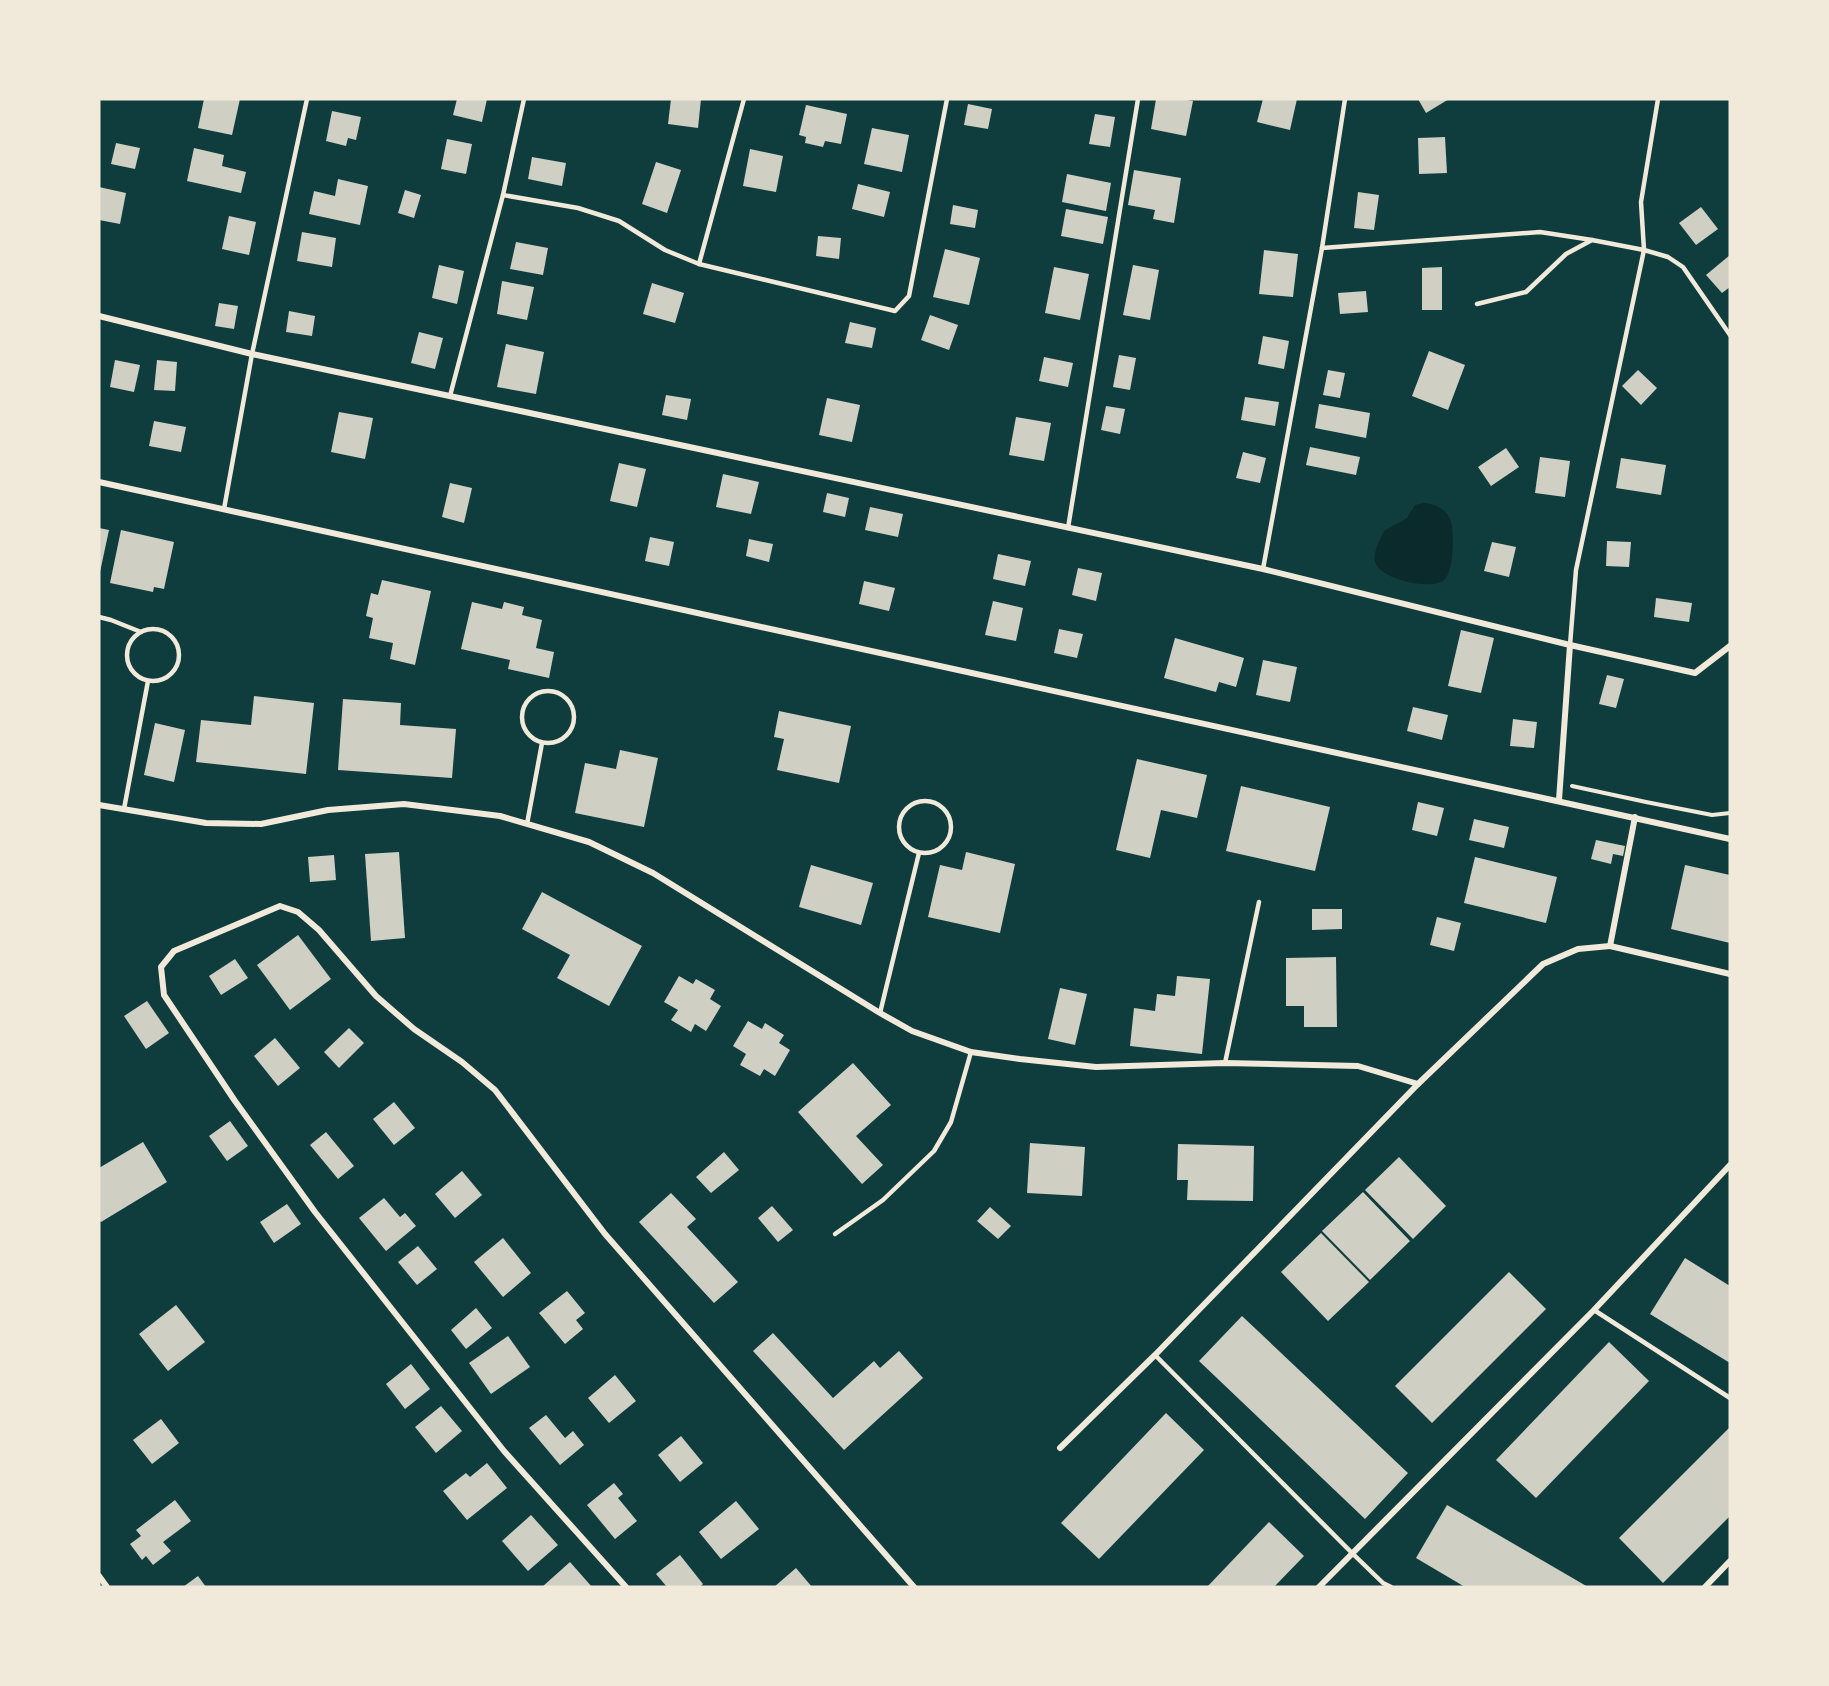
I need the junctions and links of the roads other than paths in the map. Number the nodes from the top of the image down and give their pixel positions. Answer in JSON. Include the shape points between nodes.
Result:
{"nodes":[{"id":1,"x":307,"y":99,"type":"edge"},
{"id":2,"x":524,"y":99,"type":"edge"},
{"id":3,"x":744,"y":99,"type":"edge"},
{"id":4,"x":947,"y":99,"type":"edge"},
{"id":5,"x":1138,"y":99,"type":"edge"},
{"id":6,"x":1345,"y":99,"type":"edge"},
{"id":7,"x":1658,"y":99,"type":"edge"},
{"id":8,"x":503,"y":195,"type":"junction"},
{"id":9,"x":1592,"y":240,"type":"junction"},
{"id":10,"x":1322,"y":248,"type":"junction"},
{"id":11,"x":1644,"y":250,"type":"junction"},
{"id":12,"x":699,"y":264,"type":"junction"},
{"id":13,"x":1477,"y":304,"type":"dead end"},
{"id":14,"x":99,"y":316,"type":"edge"},
{"id":15,"x":1730,"y":335,"type":"edge"},
{"id":16,"x":252,"y":354,"type":"junction"},
{"id":17,"x":450,"y":396,"type":"junction"},
{"id":18,"x":99,"y":482,"type":"edge"},
{"id":19,"x":224,"y":509,"type":"junction"},
{"id":20,"x":1068,"y":528,"type":"junction"},
{"id":21,"x":1263,"y":569,"type":"junction"},
{"id":22,"x":99,"y":617,"type":"edge"},
{"id":23,"x":141,"y":632,"type":"junction"},
{"id":24,"x":1570,"y":645,"type":"junction"},
{"id":25,"x":1730,"y":646,"type":"edge"},
{"id":26,"x":148,"y":681,"type":"junction"},
{"id":27,"x":542,"y":743,"type":"junction"},
{"id":28,"x":1559,"y":800,"type":"junction"},
{"id":29,"x":99,"y":805,"type":"edge"},
{"id":30,"x":124,"y":809,"type":"junction"},
{"id":31,"x":1635,"y":817,"type":"junction"},
{"id":32,"x":526,"y":824,"type":"junction"},
{"id":33,"x":1730,"y":839,"type":"edge"},
{"id":34,"x":919,"y":853,"type":"junction"},
{"id":35,"x":1259,"y":902,"type":"dead end"},
{"id":36,"x":1610,"y":946,"type":"junction"},
{"id":37,"x":1730,"y":974,"type":"edge"},
{"id":38,"x":880,"y":1013,"type":"junction"},
{"id":39,"x":971,"y":1052,"type":"junction"},
{"id":40,"x":1224,"y":1064,"type":"junction"},
{"id":41,"x":1418,"y":1084,"type":"junction"},
{"id":42,"x":1730,"y":1165,"type":"edge"},
{"id":43,"x":835,"y":1234,"type":"dead end"},
{"id":44,"x":1594,"y":1310,"type":"junction"},
{"id":45,"x":1155,"y":1355,"type":"junction"},
{"id":46,"x":1730,"y":1398,"type":"edge"},
{"id":47,"x":1060,"y":1448,"type":"dead end"},
{"id":48,"x":1353,"y":1554,"type":"junction"},
{"id":49,"x":1730,"y":1562,"type":"edge"},
{"id":50,"x":99,"y":1576,"type":"edge"},
{"id":51,"x":107,"y":1587,"type":"edge"},
{"id":52,"x":626,"y":1587,"type":"edge"},
{"id":53,"x":914,"y":1587,"type":"edge"},
{"id":54,"x":1318,"y":1587,"type":"edge"},
{"id":55,"x":1391,"y":1587,"type":"edge"},
{"id":56,"x":1705,"y":1587,"type":"edge"}],
"edges":[{"from":1,"to":16,"type":"lane"},
{"from":2,"to":8,"type":"lane"},
{"from":3,"to":12,"type":"lane"},
{"from":4,"to":12,"type":"lane","via":[[909,296],[895,311]]},
{"from":5,"to":20,"type":"lane"},
{"from":6,"to":10,"type":"lane"},
{"from":7,"to":11,"type":"lane","via":[[1641,202]]},
{"from":8,"to":12,"type":"lane","via":[[578,208],[619,222],[665,250]]},
{"from":8,"to":17,"type":"lane"},
{"from":9,"to":10,"type":"lane","via":[[1540,232]]},
{"from":9,"to":11,"type":"lane"},
{"from":9,"to":13,"type":"lane","via":[[1566,254],[1526,292]]},
{"from":10,"to":21,"type":"lane"},
{"from":11,"to":15,"type":"lane","via":[[1668,257],[1683,267]]},
{"from":11,"to":24,"type":"lane","via":[[1576,570]]},
{"from":14,"to":16,"type":"street"},
{"from":16,"to":17,"type":"street"},
{"from":16,"to":19,"type":"lane"},
{"from":17,"to":20,"type":"street"},
{"from":18,"to":19,"type":"street"},
{"from":19,"to":28,"type":"street"},
{"from":20,"to":21,"type":"street"},
{"from":21,"to":24,"type":"street"},
{"from":22,"to":23,"type":"lane"},
{"from":23,"to":26,"type":"lane","via":[[129,645],[127,654],[133,671]]},
{"from":23,"to":26,"type":"lane","via":[[150,629],[168,633],[180,656],[173,673]]},
{"from":24,"to":25,"type":"street","via":[[1695,673]]},
{"from":24,"to":28,"type":"street"},
{"from":26,"to":30,"type":"lane"},
{"from":27,"to":27,"type":"lane","via":[[560,741],[572,728],[574,719],[568,702],[553,692],[536,694],[524,707],[522,716],[527,733]]},
{"from":27,"to":32,"type":"lane"},
{"from":28,"to":31,"type":"street"},
{"from":29,"to":30,"type":"street"},
{"from":30,"to":32,"type":"street","via":[[206,823],[261,824],[328,810],[404,804],[500,816]]},
{"from":31,"to":33,"type":"street"},
{"from":31,"to":36,"type":"street"},
{"from":32,"to":38,"type":"street","via":[[589,842],[653,873]]},
{"from":34,"to":34,"type":"lane","via":[[944,845],[951,828],[946,812],[930,802],[913,804],[901,817],[899,826],[904,843]]},
{"from":34,"to":38,"type":"lane"},
{"from":35,"to":40,"type":"lane"},
{"from":36,"to":37,"type":"street"},
{"from":36,"to":41,"type":"street","via":[[1578,949],[1543,964]]},
{"from":38,"to":39,"type":"street","via":[[912,1031]]},
{"from":39,"to":40,"type":"street","via":[[1096,1066]]},
{"from":39,"to":43,"type":"lane","via":[[951,1122],[934,1151],[883,1200]]},
{"from":40,"to":41,"type":"street","via":[[1358,1066]]},
{"from":41,"to":45,"type":"street"},
{"from":42,"to":44,"type":"street"},
{"from":44,"to":46,"type":"lane"},
{"from":44,"to":48,"type":"street"},
{"from":45,"to":47,"type":"street"},
{"from":45,"to":48,"type":"lane"},
{"from":48,"to":54,"type":"street"},
{"from":48,"to":55,"type":"lane"},
{"from":49,"to":56,"type":"street"},
{"from":50,"to":51,"type":"street"},
{"from":52,"to":53,"type":"street","via":[[504,1451],[315,1212],[235,1101],[164,995],[161,967],[174,951],[280,906],[298,912],[319,930],[376,996],[495,1090],[605,1234]]}]}
